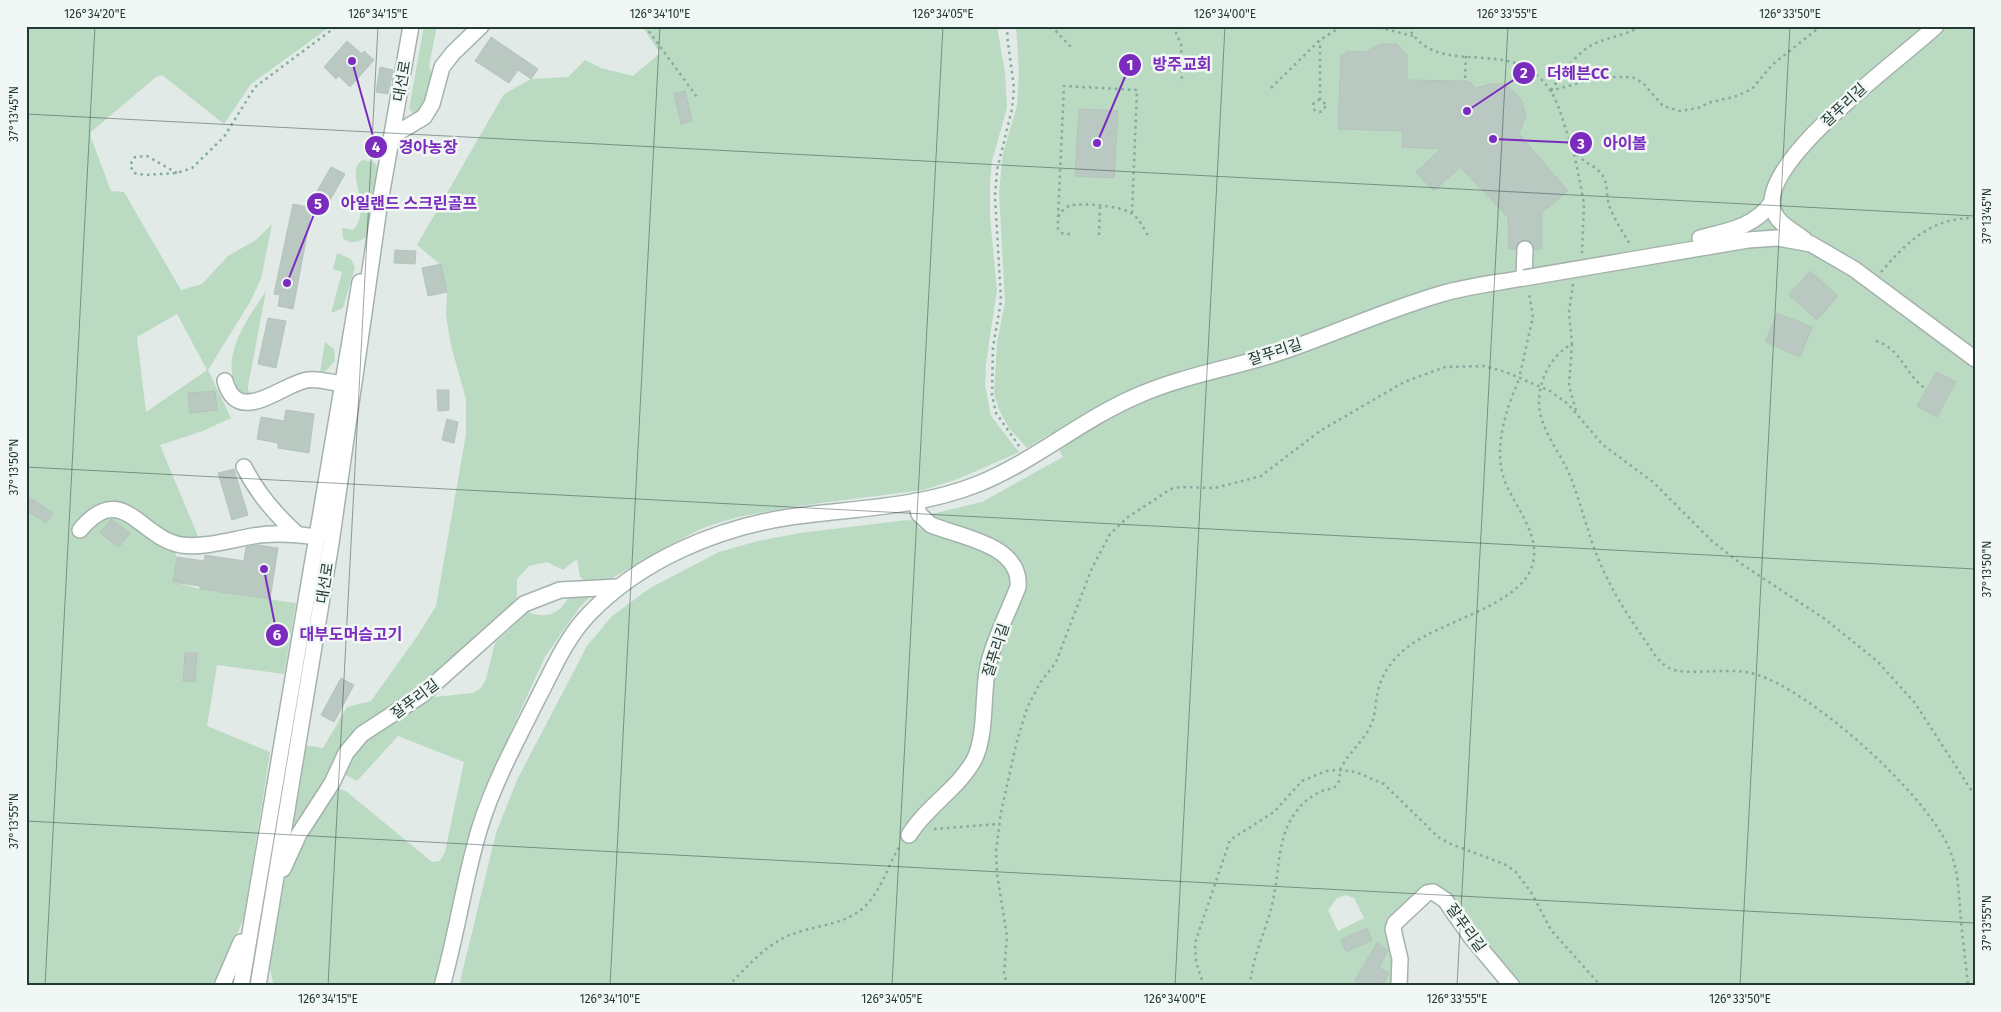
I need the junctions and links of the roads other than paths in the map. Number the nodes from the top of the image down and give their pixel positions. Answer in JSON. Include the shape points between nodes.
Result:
{"nodes":[{"id":1,"x":411,"y":26,"type":"edge"},
{"id":2,"x":481,"y":26,"type":"edge"},
{"id":3,"x":1936,"y":26,"type":"edge"},
{"id":4,"x":392,"y":136,"type":"junction"},
{"id":5,"x":1772,"y":202,"type":"junction"},
{"id":6,"x":379,"y":208,"type":"junction"},
{"id":7,"x":1811,"y":244,"type":"junction"},
{"id":8,"x":1526,"y":249,"type":"dead end"},
{"id":9,"x":1646,"y":257,"type":"junction"},
{"id":10,"x":1526,"y":284,"type":"junction"},
{"id":11,"x":1975,"y":359,"type":"edge"},
{"id":12,"x":225,"y":381,"type":"dead end"},
{"id":13,"x":342,"y":384,"type":"junction"},
{"id":14,"x":244,"y":467,"type":"dead end"},
{"id":15,"x":916,"y":501,"type":"junction"},
{"id":16,"x":80,"y":530,"type":"dead end"},
{"id":17,"x":298,"y":534,"type":"junction"},
{"id":18,"x":318,"y":537,"type":"junction"},
{"id":19,"x":619,"y":587,"type":"junction"},
{"id":20,"x":909,"y":835,"type":"road end"},
{"id":21,"x":274,"y":889,"type":"junction"},
{"id":22,"x":251,"y":920,"type":"junction"},
{"id":23,"x":260,"y":979,"type":"edge"},
{"id":24,"x":222,"y":986,"type":"edge"},
{"id":25,"x":241,"y":986,"type":"edge"},
{"id":26,"x":267,"y":986,"type":"edge"},
{"id":27,"x":442,"y":986,"type":"edge"},
{"id":28,"x":1399,"y":986,"type":"edge"},
{"id":29,"x":1512,"y":986,"type":"edge"}],
"edges":[{"from":1,"to":4,"type":"street","name":"대선로"},
{"from":2,"to":4,"type":"street","name":"대선로","via":[[442,67],[432,104],[424,117]]},
{"from":3,"to":5,"type":"street","name":"잘푸리길","via":[[1812,135],[1781,178]]},
{"from":4,"to":6,"type":"street","name":"대선로"},
{"from":5,"to":7,"type":"street","name":"잘푸리길","via":[[1781,222]]},
{"from":5,"to":9,"type":"street","name":"잘푸리길","via":[[1762,214],[1743,226]]},
{"from":6,"to":13,"type":"street","name":"대선로","via":[[355,308]]},
{"from":6,"to":21,"type":"street","name":"대선로","via":[[331,544]]},
{"from":7,"to":9,"type":"street","name":"잘푸리길","via":[[1777,238],[1748,240]]},
{"from":7,"to":11,"type":"street","name":"잘푸리길","via":[[1836,256]]},
{"from":8,"to":10,"type":"street"},
{"from":9,"to":10,"type":"street","name":"잘푸리길","bridge":true},
{"from":10,"to":15,"type":"street","name":"잘푸리길","via":[[1444,293],[1280,353],[1181,378],[1097,416],[979,484]]},
{"from":12,"to":13,"type":"street","via":[[235,399],[248,403],[308,380]]},
{"from":13,"to":18,"type":"street","name":"대선로"},
{"from":14,"to":17,"type":"street","via":[[258,491]]},
{"from":15,"to":19,"type":"street","name":"잘푸리길","via":[[744,526],[669,557]]},
{"from":15,"to":20,"type":"street","name":"잘푸리길","via":[[923,520],[994,549],[1012,563],[1019,579],[988,666],[975,758]]},
{"from":16,"to":17,"type":"street","via":[[90,517],[112,510],[130,514],[167,539],[181,544],[209,544],[276,533]]},
{"from":17,"to":18,"type":"street"},
{"from":18,"to":22,"type":"street","name":"대선로"},
{"from":19,"to":21,"type":"street","name":"잘푸리길","via":[[560,590],[524,604],[422,696],[362,734],[346,753],[332,783],[299,834]]},
{"from":19,"to":27,"type":"street","name":"잘푸리길","via":[[585,618],[564,647],[505,764],[474,847]]},
{"from":21,"to":23,"type":"street","name":"대선로"},
{"from":22,"to":24,"type":"street"},
{"from":22,"to":25,"type":"street","name":"대선로"},
{"from":23,"to":26,"type":"street"},
{"from":28,"to":29,"type":"street","name":"잘푸리길","via":[[1400,959],[1394,935],[1395,923],[1427,893],[1433,892],[1445,900]]}]}
